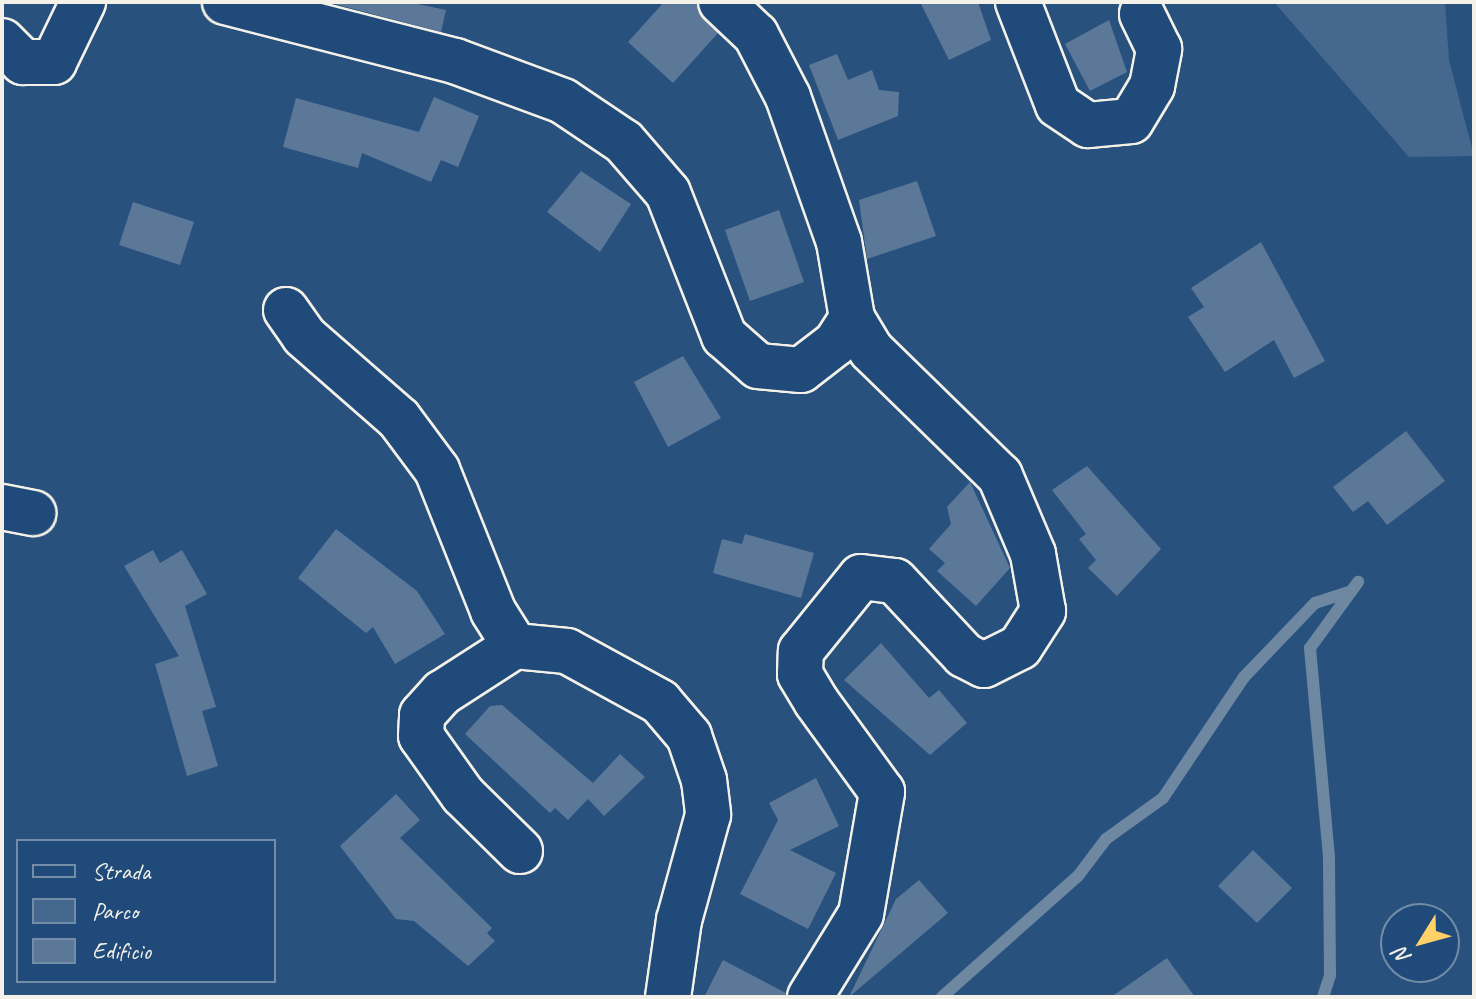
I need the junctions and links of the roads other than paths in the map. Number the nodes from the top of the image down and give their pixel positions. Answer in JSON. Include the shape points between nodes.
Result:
{"nodes":[{"id":1,"x":83,"y":2,"type":"edge"},
{"id":2,"x":225,"y":2,"type":"edge"},
{"id":3,"x":721,"y":2,"type":"edge"},
{"id":4,"x":1018,"y":2,"type":"edge"},
{"id":5,"x":1142,"y":14,"type":"dead end"},
{"id":6,"x":2,"y":41,"type":"edge"},
{"id":7,"x":286,"y":310,"type":"dead end"},
{"id":8,"x":852,"y":318,"type":"junction"},
{"id":9,"x":515,"y":646,"type":"junction"},
{"id":10,"x":520,"y":851,"type":"dead end"},
{"id":11,"x":668,"y":997,"type":"edge"},
{"id":12,"x":810,"y":997,"type":"edge"}],
"edges":[{"from":1,"to":6,"type":"street","via":[[54,62],[23,62]]},
{"from":2,"to":8,"type":"street","via":[[455,61],[563,101],[624,142],[668,193],[724,336],[758,366],[801,370],[836,343]]},
{"from":3,"to":8,"type":"street","via":[[756,35],[788,97],[839,242]]},
{"from":4,"to":5,"type":"street","via":[[1058,105],[1088,125],[1131,121],[1152,86],[1159,49]]},
{"from":7,"to":9,"type":"street","via":[[304,336],[399,419],[437,470],[493,611]]},
{"from":8,"to":12,"type":"street","via":[[871,350],[1000,476],[1033,554],[1043,611],[1020,647],[984,665],[964,655],[895,581],[861,577],[801,651],[800,674],[882,792],[861,914]]},
{"from":9,"to":10,"type":"street","via":[[442,693],[422,715],[421,736],[463,795]]},
{"from":9,"to":11,"type":"street","via":[[567,651],[627,680],[660,702],[689,736],[708,815],[679,920]]}]}
